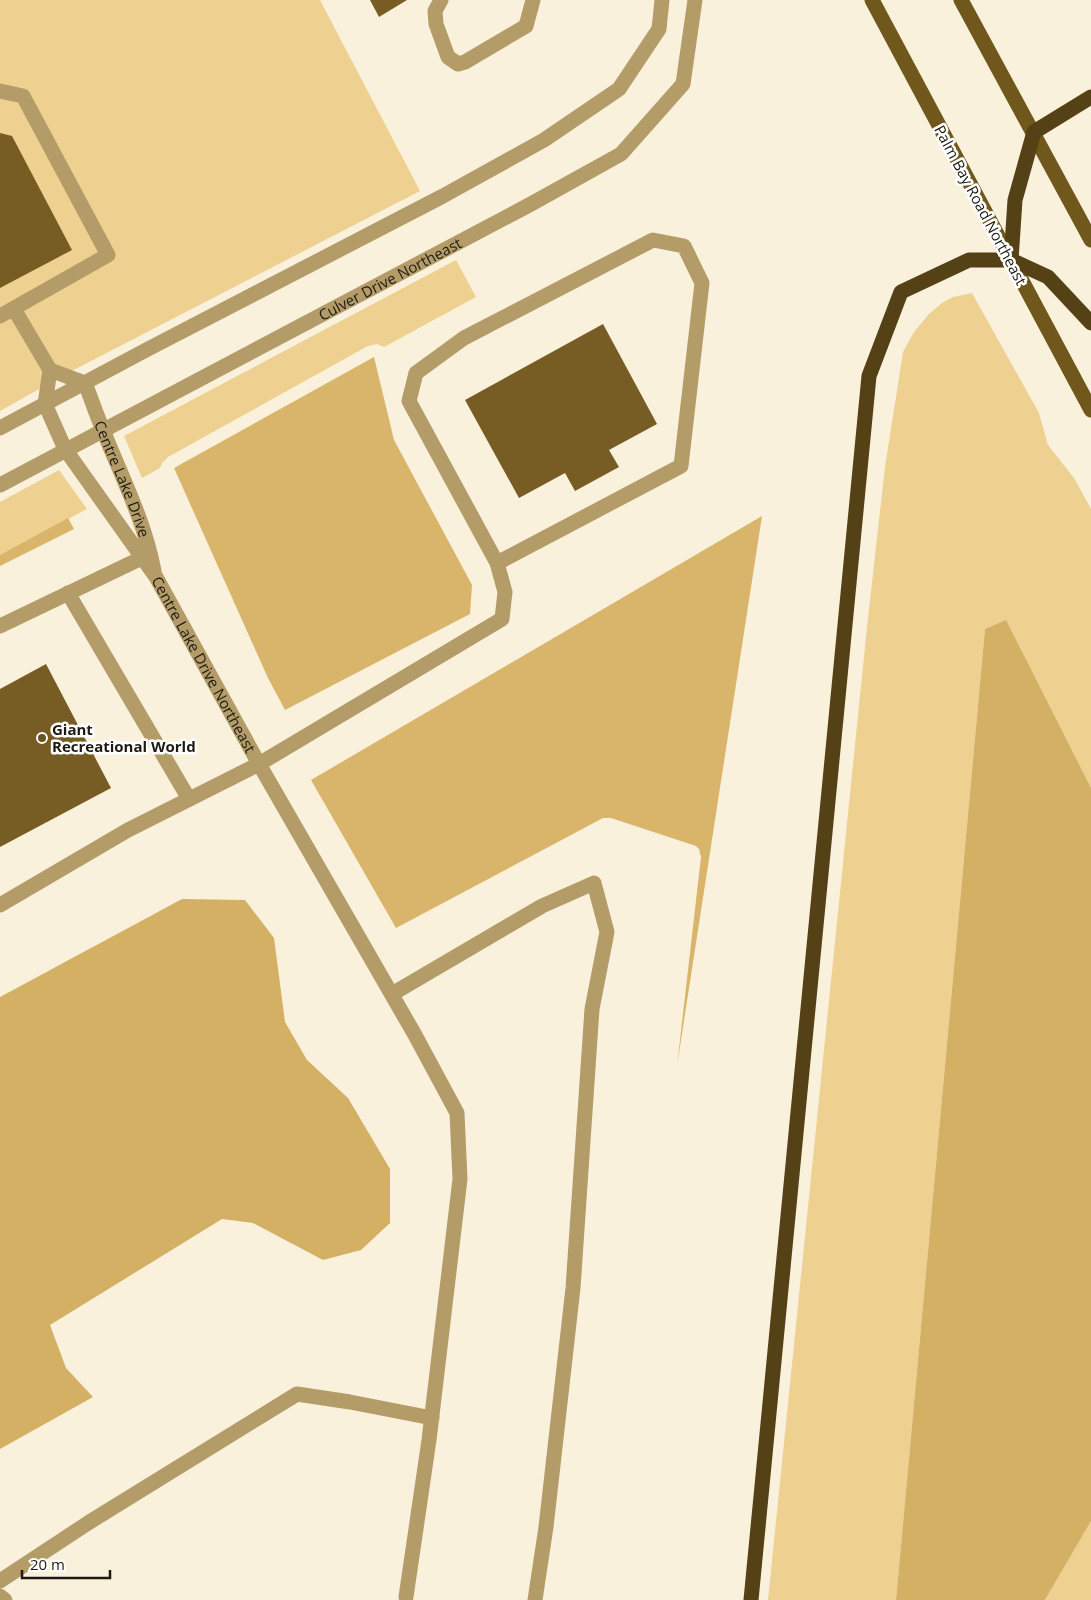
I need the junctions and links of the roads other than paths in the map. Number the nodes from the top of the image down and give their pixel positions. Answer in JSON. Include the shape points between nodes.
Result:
{"nodes":[{"id":1,"x":441,"y":0,"type":"edge"},
{"id":2,"x":533,"y":0,"type":"edge"},
{"id":3,"x":662,"y":0,"type":"edge"},
{"id":4,"x":695,"y":0,"type":"edge"},
{"id":5,"x":872,"y":0,"type":"edge"},
{"id":6,"x":961,"y":0,"type":"edge"},
{"id":7,"x":0,"y":91,"type":"edge"},
{"id":8,"x":1091,"y":97,"type":"edge"},
{"id":9,"x":1034,"y":132,"type":"junction"},
{"id":10,"x":1091,"y":240,"type":"edge"},
{"id":11,"x":1011,"y":260,"type":"junction"},
{"id":12,"x":14,"y":309,"type":"junction"},
{"id":13,"x":0,"y":316,"type":"edge"},
{"id":14,"x":1091,"y":323,"type":"edge"},
{"id":15,"x":50,"y":370,"type":"junction"},
{"id":16,"x":85,"y":383,"type":"junction"},
{"id":17,"x":45,"y":404,"type":"junction"},
{"id":18,"x":1091,"y":410,"type":"edge"},
{"id":19,"x":0,"y":428,"type":"edge"},
{"id":20,"x":103,"y":430,"type":"junction"},
{"id":21,"x":65,"y":449,"type":"junction"},
{"id":22,"x":0,"y":485,"type":"edge"},
{"id":23,"x":146,"y":555,"type":"junction"},
{"id":24,"x":497,"y":563,"type":"junction"},
{"id":25,"x":68,"y":592,"type":"junction"},
{"id":26,"x":0,"y":626,"type":"edge"},
{"id":27,"x":259,"y":764,"type":"junction"},
{"id":28,"x":189,"y":799,"type":"junction"},
{"id":29,"x":0,"y":905,"type":"edge"},
{"id":30,"x":392,"y":994,"type":"junction"},
{"id":31,"x":432,"y":1418,"type":"junction"},
{"id":32,"x":0,"y":1581,"type":"edge"},
{"id":33,"x":0,"y":1596,"type":"edge"},
{"id":34,"x":405,"y":1599,"type":"edge"},
{"id":35,"x":5,"y":1600,"type":"edge"},
{"id":36,"x":535,"y":1600,"type":"edge"},
{"id":37,"x":751,"y":1600,"type":"edge"}],
"edges":[{"from":1,"to":2,"type":"street","via":[[435,11],[436,24],[448,57],[458,64],[526,26]]},
{"from":3,"to":16,"type":"street","via":[[658,30],[619,89],[544,140]]},
{"from":4,"to":20,"type":"street","name":"Culver Drive Northeast","via":[[683,84],[621,154]]},
{"from":5,"to":11,"type":"main road","name":"Palm Bay Road Northeast"},
{"from":6,"to":9,"type":"main road"},
{"from":7,"to":12,"type":"street","via":[[23,96],[108,255]]},
{"from":8,"to":9,"type":"highway"},
{"from":9,"to":10,"type":"main road"},
{"from":9,"to":11,"type":"highway","via":[[1015,200]]},
{"from":11,"to":14,"type":"highway","via":[[1048,277]]},
{"from":11,"to":18,"type":"main road","name":"Palm Bay Road Northeast"},
{"from":11,"to":37,"type":"highway","via":[[969,260],[901,292],[869,376]]},
{"from":12,"to":13,"type":"street"},
{"from":12,"to":15,"type":"street"},
{"from":15,"to":16,"type":"street"},
{"from":15,"to":17,"type":"street"},
{"from":16,"to":17,"type":"street"},
{"from":16,"to":20,"type":"street","name":"Centre Lake Drive"},
{"from":17,"to":19,"type":"street"},
{"from":17,"to":21,"type":"street","name":"Centre Lake Drive Northeast"},
{"from":20,"to":21,"type":"street","name":"Culver Drive Northeast"},
{"from":20,"to":23,"type":"street","name":"Centre Lake Drive","via":[[149,542]]},
{"from":21,"to":22,"type":"street","name":"Culver Drive Northeast"},
{"from":21,"to":23,"type":"street","name":"Centre Lake Drive Northeast"},
{"from":23,"to":25,"type":"street"},
{"from":23,"to":27,"type":"street","name":"Centre Lake Drive Northeast"},
{"from":24,"to":24,"type":"street","via":[[409,402],[416,373],[464,338],[653,240],[684,246],[702,283],[681,466]]},
{"from":24,"to":27,"type":"street","name":"Centre Lake Drive Northeast","via":[[505,592],[502,619]]},
{"from":25,"to":26,"type":"street"},
{"from":25,"to":28,"type":"street"},
{"from":27,"to":28,"type":"street"},
{"from":27,"to":30,"type":"street"},
{"from":28,"to":29,"type":"street","via":[[128,830]]},
{"from":30,"to":31,"type":"street","via":[[458,1113],[460,1179]]},
{"from":30,"to":36,"type":"street","via":[[542,906],[594,883],[607,932],[592,1009],[573,1288]]},
{"from":31,"to":32,"type":"street","via":[[297,1394]]},
{"from":31,"to":34,"type":"street"},
{"from":33,"to":35,"type":"street"}]}
